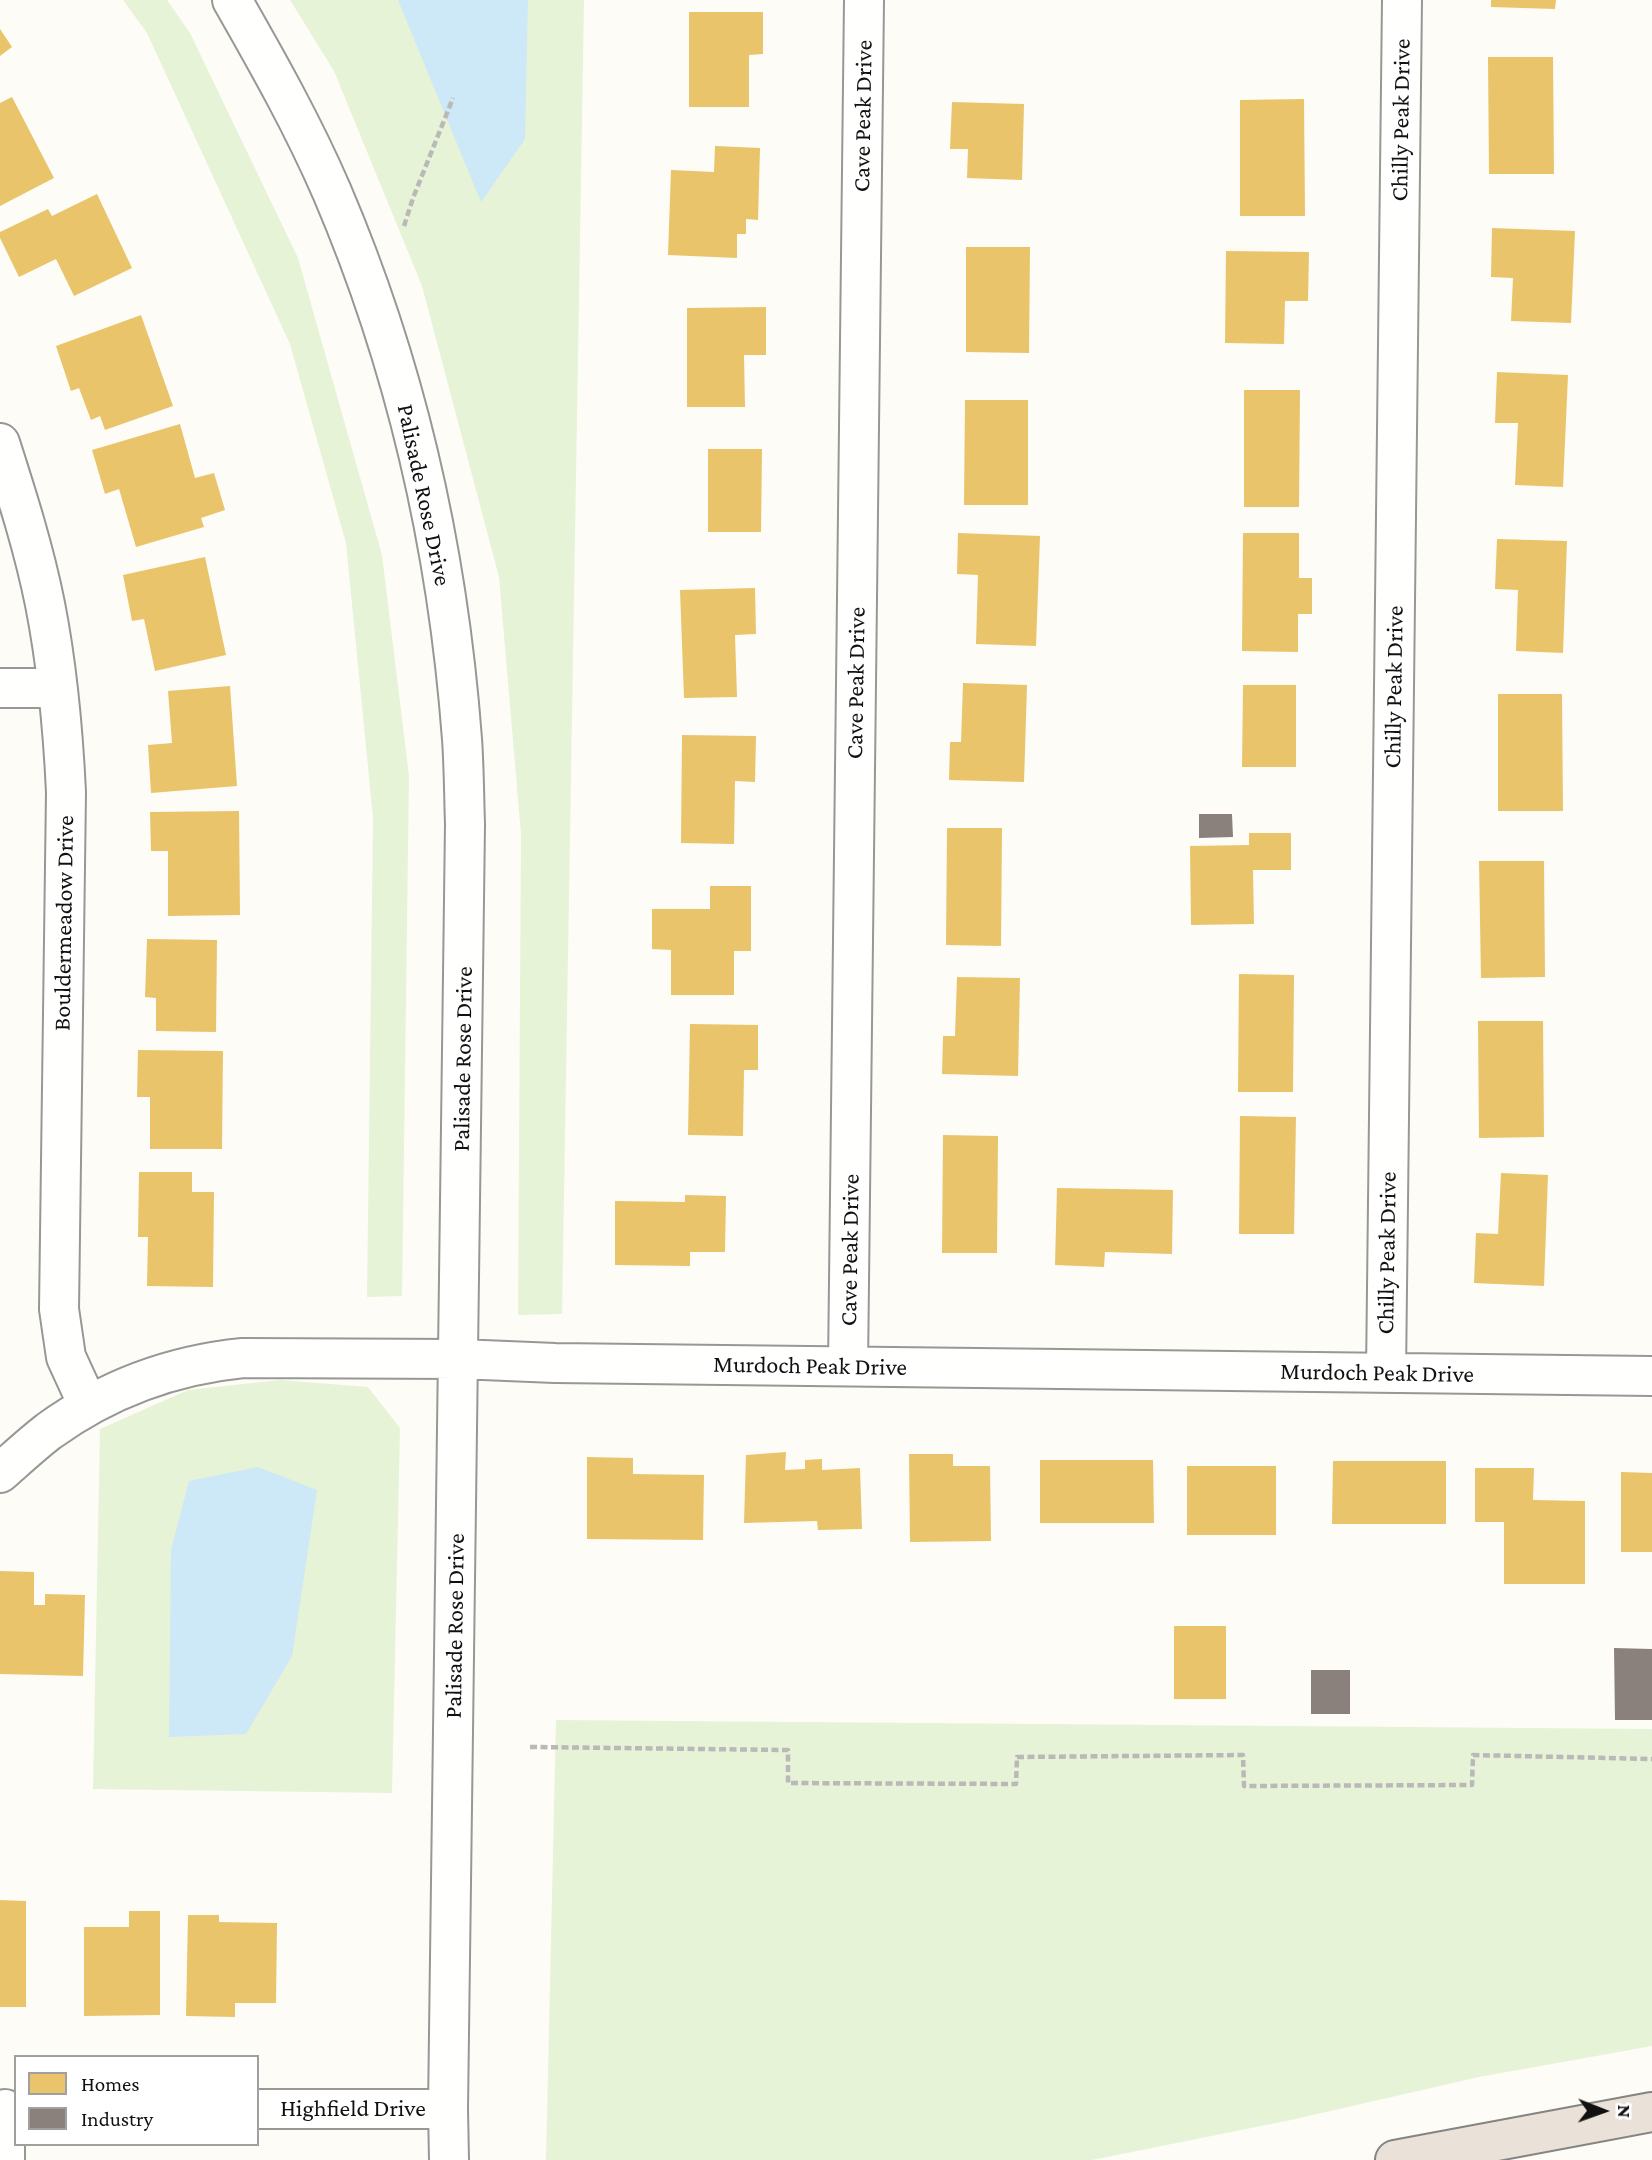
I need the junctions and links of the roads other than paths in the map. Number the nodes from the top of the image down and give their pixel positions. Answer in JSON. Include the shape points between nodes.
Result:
{"nodes":[{"id":1,"x":232,"y":0,"type":"edge"},
{"id":2,"x":864,"y":0,"type":"edge"},
{"id":3,"x":1402,"y":0,"type":"edge"},
{"id":4,"x":0,"y":443,"type":"edge"},
{"id":5,"x":0,"y":688,"type":"edge"},
{"id":6,"x":57,"y":688,"type":"junction"},
{"id":7,"x":459,"y":1359,"type":"junction"},
{"id":8,"x":848,"y":1366,"type":"junction"},
{"id":9,"x":1386,"y":1373,"type":"junction"},
{"id":10,"x":1652,"y":1376,"type":"edge"},
{"id":11,"x":88,"y":1405,"type":"junction"},
{"id":12,"x":0,"y":1473,"type":"edge"},
{"id":13,"x":7,"y":2109,"type":"edge"},
{"id":14,"x":259,"y":2109,"type":"edge"},
{"id":15,"x":448,"y":2109,"type":"junction"},
{"id":16,"x":1652,"y":2112,"type":"edge"},
{"id":17,"x":5,"y":2160,"type":"edge"},
{"id":18,"x":449,"y":2160,"type":"edge"},
{"id":19,"x":1395,"y":2160,"type":"edge"}],
"edges":[{"from":1,"to":7,"type":"street","name":"Palisade Rose Drive","via":[[297,117],[367,283],[401,390],[440,556],[463,741],[465,824]]},
{"from":2,"to":8,"type":"street","name":"Cave Peak Drive"},
{"from":3,"to":9,"type":"street","name":"Chilly Peak Drive"},
{"from":4,"to":6,"type":"street","name":"Bouldermeadow Drive","via":[[45,605]]},
{"from":5,"to":6,"type":"street"},
{"from":6,"to":11,"type":"street","name":"Bouldermeadow Drive","via":[[66,792],[59,1309],[66,1357]]},
{"from":7,"to":8,"type":"street","name":"Murdoch Peak Drive"},
{"from":7,"to":11,"type":"street","name":"Murdoch Peak Drive","via":[[213,1361],[144,1379]]},
{"from":7,"to":15,"type":"street","name":"Palisade Rose Drive"},
{"from":8,"to":9,"type":"street","name":"Murdoch Peak Drive"},
{"from":9,"to":10,"type":"street","name":"Murdoch Peak Drive"},
{"from":11,"to":12,"type":"street","name":"Murdoch Peak Drive"},
{"from":13,"to":17,"type":"street"},
{"from":14,"to":15,"type":"street","name":"Highfield Drive"},
{"from":15,"to":18,"type":"street","name":"Palisade Rose Drive"},
{"from":16,"to":19,"type":"highway"}]}
